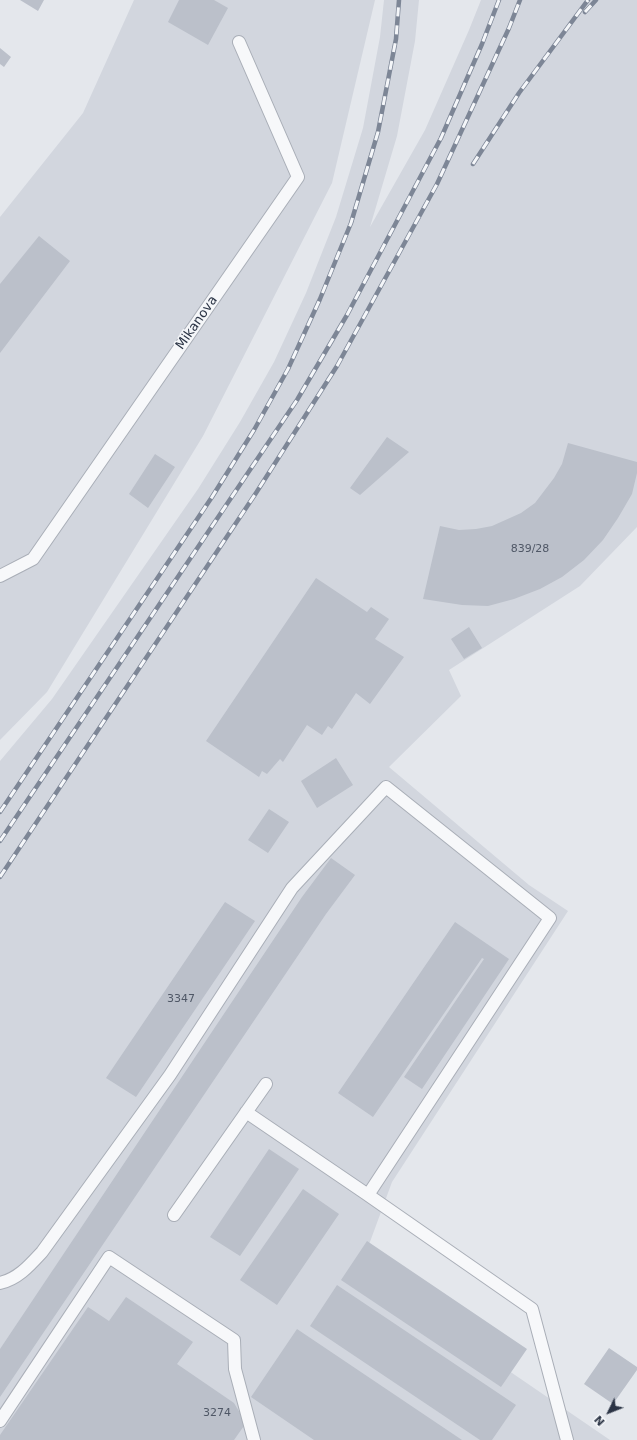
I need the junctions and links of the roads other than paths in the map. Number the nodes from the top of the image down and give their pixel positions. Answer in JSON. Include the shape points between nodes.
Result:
{"nodes":[{"id":1,"x":239,"y":42,"type":"dead end"},
{"id":2,"x":0,"y":576,"type":"edge"},
{"id":3,"x":266,"y":1084,"type":"dead end"},
{"id":4,"x":246,"y":1112,"type":"junction"},
{"id":5,"x":368,"y":1195,"type":"junction"},
{"id":6,"x":174,"y":1215,"type":"dead end"},
{"id":7,"x":0,"y":1283,"type":"edge"},
{"id":8,"x":0,"y":1421,"type":"edge"},
{"id":9,"x":254,"y":1440,"type":"edge"},
{"id":10,"x":567,"y":1440,"type":"edge"}],
"edges":[{"from":1,"to":2,"type":"lane","name":"Mikanova","via":[[298,177],[33,560]]},
{"from":3,"to":4,"type":"lane"},
{"from":4,"to":5,"type":"lane"},
{"from":4,"to":6,"type":"lane"},
{"from":5,"to":7,"type":"lane","via":[[550,918],[386,787],[292,888],[170,1075],[42,1252],[26,1269],[7,1282]]},
{"from":5,"to":10,"type":"lane","via":[[532,1309]]},
{"from":8,"to":9,"type":"lane","via":[[109,1258],[234,1340],[234,1369]]}]}
